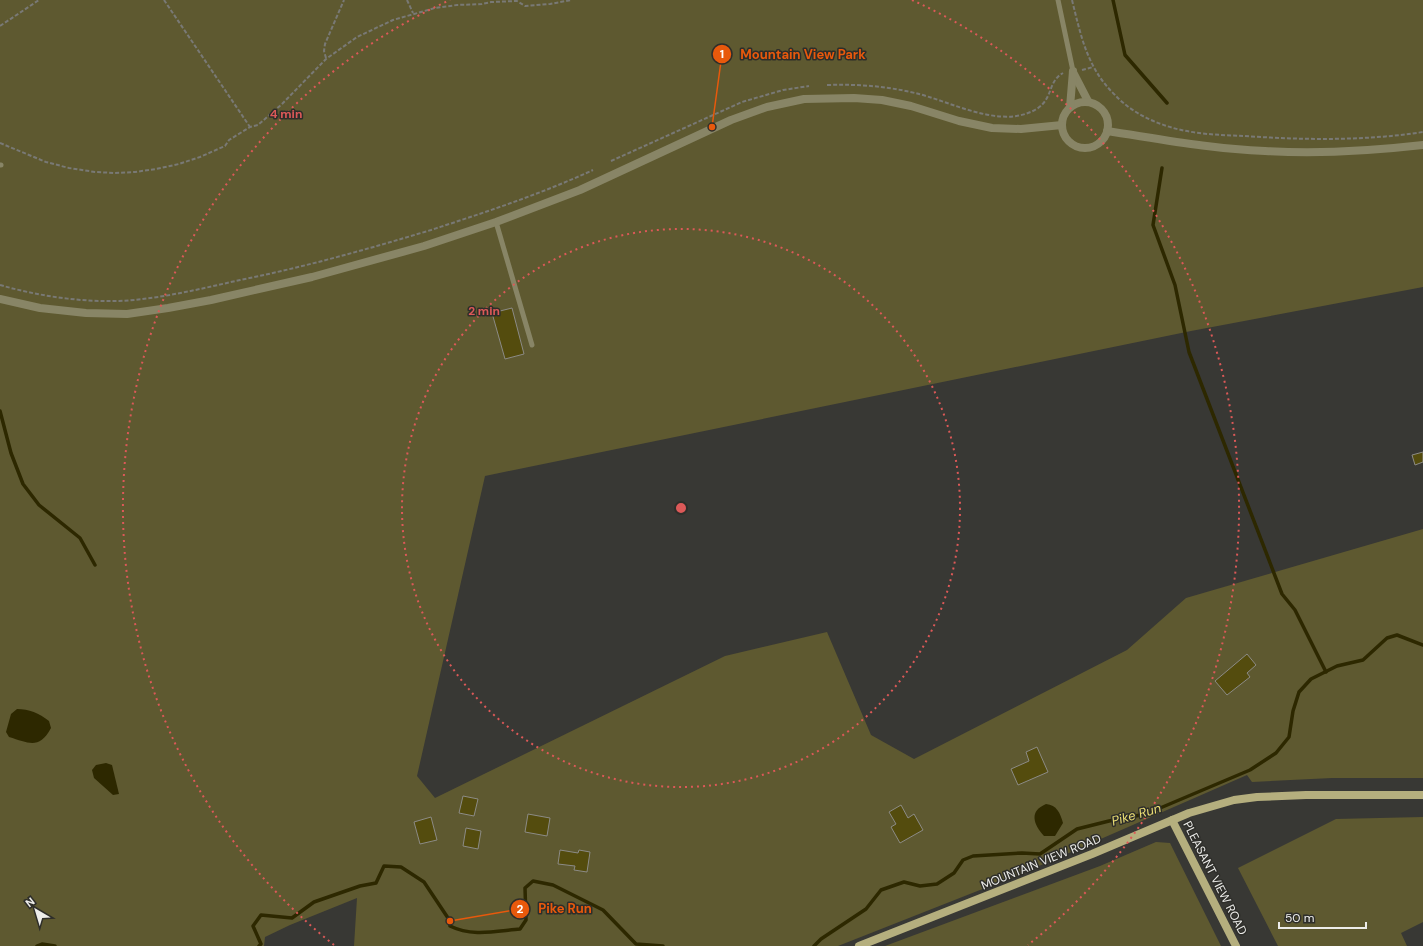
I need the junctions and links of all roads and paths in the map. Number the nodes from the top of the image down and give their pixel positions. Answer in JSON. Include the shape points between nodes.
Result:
{"nodes":[{"id":1,"x":39,"y":0,"type":"edge"},
{"id":2,"x":164,"y":0,"type":"edge"},
{"id":3,"x":344,"y":0,"type":"edge"},
{"id":4,"x":407,"y":0,"type":"edge"},
{"id":5,"x":517,"y":0,"type":"edge"},
{"id":6,"x":571,"y":0,"type":"edge"},
{"id":7,"x":1058,"y":0,"type":"edge"},
{"id":8,"x":1072,"y":0,"type":"edge"},
{"id":9,"x":413,"y":13,"type":"junction"},
{"id":10,"x":0,"y":26,"type":"edge"},
{"id":11,"x":326,"y":59,"type":"junction"},
{"id":12,"x":1093,"y":67,"type":"junction"},
{"id":13,"x":1073,"y":71,"type":"junction"},
{"id":14,"x":827,"y":85,"type":"dead end"},
{"id":15,"x":1088,"y":101,"type":"junction"},
{"id":16,"x":1070,"y":107,"type":"junction"},
{"id":17,"x":1062,"y":125,"type":"junction"},
{"id":18,"x":250,"y":127,"type":"junction"},
{"id":19,"x":1107,"y":131,"type":"junction"},
{"id":20,"x":1423,"y":132,"type":"edge"},
{"id":21,"x":0,"y":143,"type":"edge"},
{"id":22,"x":1423,"y":145,"type":"edge"},
{"id":23,"x":593,"y":170,"type":"dead end"},
{"id":24,"x":496,"y":222,"type":"junction"},
{"id":25,"x":0,"y":285,"type":"edge"},
{"id":26,"x":0,"y":299,"type":"edge"},
{"id":27,"x":532,"y":345,"type":"dead end"},
{"id":28,"x":1423,"y":795,"type":"edge"},
{"id":29,"x":1172,"y":820,"type":"junction"},
{"id":30,"x":860,"y":946,"type":"edge"},
{"id":31,"x":1236,"y":946,"type":"edge"}],
"edges":[{"from":1,"to":10,"type":"path"},
{"from":2,"to":18,"type":"path"},
{"from":3,"to":11,"type":"path","via":[[325,44]]},
{"from":4,"to":9,"type":"path"},
{"from":5,"to":6,"type":"path","via":[[525,6]]},
{"from":5,"to":9,"type":"path","via":[[457,5]]},
{"from":7,"to":13,"type":"lane"},
{"from":8,"to":12,"type":"path","via":[[1082,41]]},
{"from":9,"to":11,"type":"path","via":[[373,29]]},
{"from":11,"to":18,"type":"path","via":[[266,119]]},
{"from":12,"to":13,"type":"path"},
{"from":12,"to":20,"type":"path","via":[[1100,79],[1134,111],[1161,124],[1193,132],[1280,139],[1326,139],[1368,138]]},
{"from":13,"to":14,"type":"path","via":[[1056,78],[1047,100],[1038,108],[1015,116],[976,112],[916,93],[876,86]]},
{"from":13,"to":15,"type":"street"},
{"from":13,"to":16,"type":"street"},
{"from":15,"to":16,"type":"street","via":[[1078,102]]},
{"from":15,"to":19,"type":"street","via":[[1098,105],[1105,112],[1108,121]]},
{"from":16,"to":17,"type":"street","via":[[1064,115]]},
{"from":17,"to":19,"type":"street","via":[[1069,142],[1082,148],[1096,145],[1103,140]]},
{"from":17,"to":24,"type":"street","via":[[1022,129],[992,128],[882,100],[826,98],[793,101],[731,120],[580,190]]},
{"from":18,"to":21,"type":"path","via":[[229,140],[225,146],[200,157],[156,170],[134,172],[95,172],[69,168],[46,162]]},
{"from":19,"to":22,"type":"street","via":[[1265,152],[1348,151]]},
{"from":23,"to":25,"type":"path","via":[[530,197],[379,246],[178,294],[104,301],[58,298]]},
{"from":24,"to":26,"type":"street","via":[[346,268],[255,291],[168,308],[127,314],[86,313],[40,308]]},
{"from":24,"to":27,"type":"lane"},
{"from":28,"to":29,"type":"street","name":"MOUNTAIN VIEW ROAD","via":[[1256,797],[1201,809]]},
{"from":29,"to":30,"type":"street","name":"MOUNTAIN VIEW ROAD"},
{"from":29,"to":31,"type":"street","name":"PLEASANT VIEW ROAD"}]}
